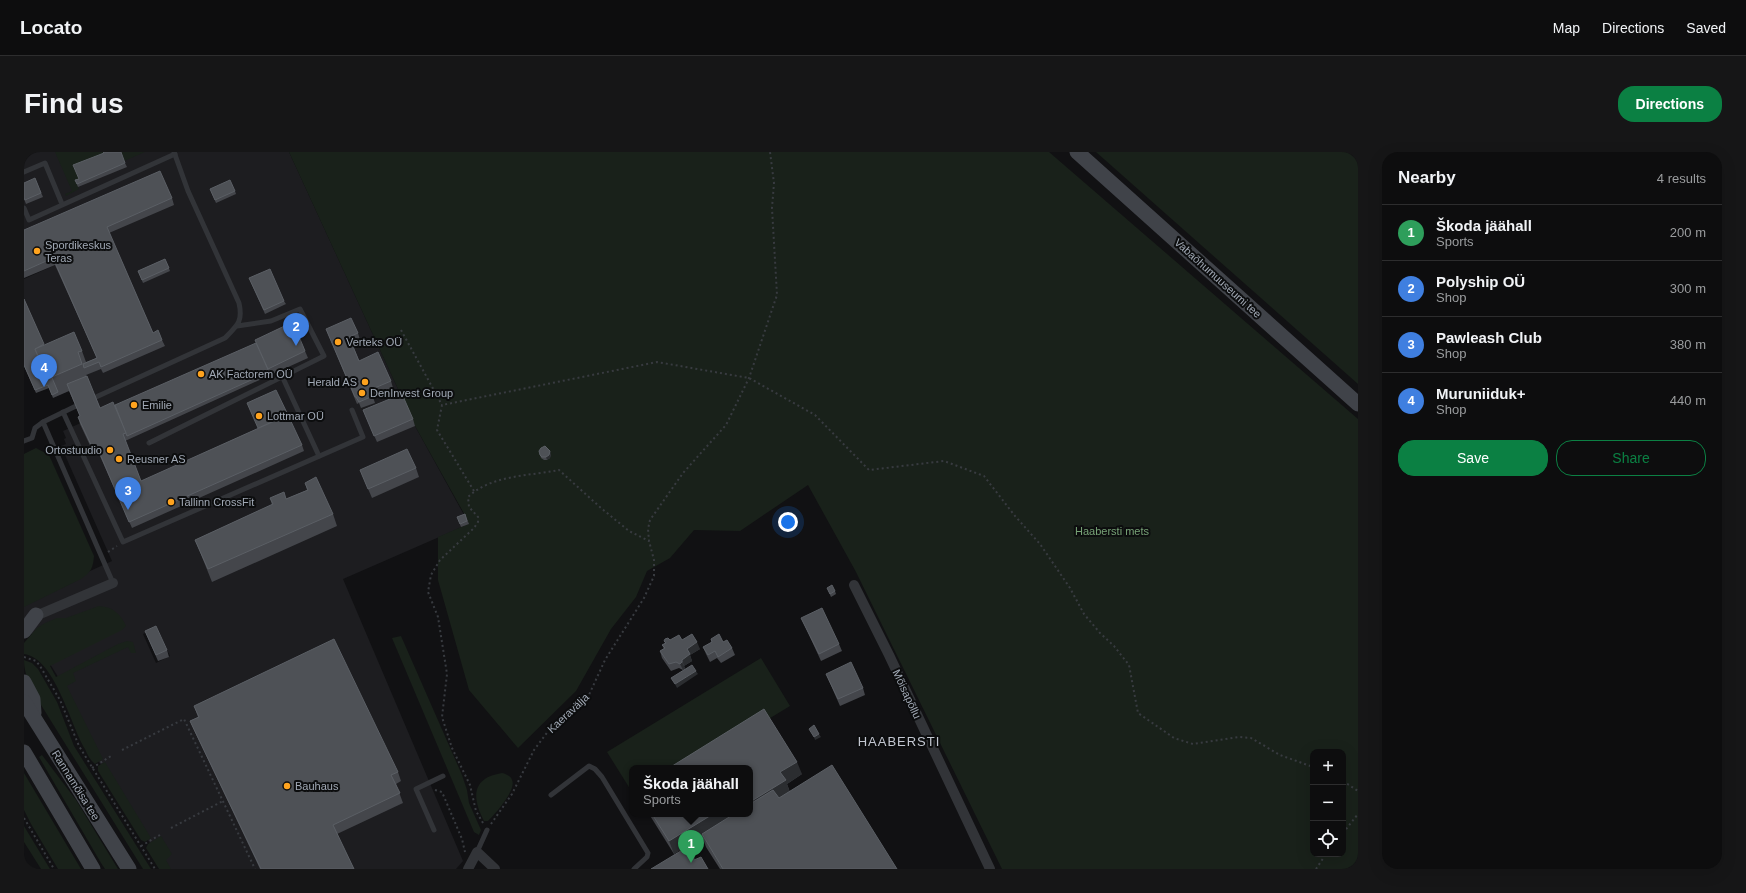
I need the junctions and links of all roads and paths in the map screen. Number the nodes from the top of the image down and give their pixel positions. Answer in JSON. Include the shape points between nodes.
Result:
{"nodes":[{"id":1,"x":770,"y":152,"type":"edge"},
{"id":2,"x":1077,"y":152,"type":"edge"},
{"id":3,"x":175,"y":153,"type":"edge"},
{"id":4,"x":24,"y":172,"type":"edge"},
{"id":5,"x":62,"y":204,"type":"junction"},
{"id":6,"x":24,"y":208,"type":"edge"},
{"id":7,"x":237,"y":326,"type":"junction"},
{"id":8,"x":401,"y":330,"type":"dead end"},
{"id":9,"x":282,"y":376,"type":"junction"},
{"id":10,"x":749,"y":378,"type":"junction"},
{"id":11,"x":96,"y":397,"type":"edge"},
{"id":12,"x":1358,"y":404,"type":"edge"},
{"id":13,"x":442,"y":405,"type":"junction"},
{"id":14,"x":76,"y":406,"type":"edge"},
{"id":15,"x":352,"y":410,"type":"dead end"},
{"id":16,"x":63,"y":412,"type":"junction"},
{"id":17,"x":43,"y":422,"type":"junction"},
{"id":18,"x":24,"y":442,"type":"edge"},
{"id":19,"x":149,"y":442,"type":"dead end"},
{"id":20,"x":319,"y":456,"type":"junction"},
{"id":21,"x":474,"y":491,"type":"junction"},
{"id":22,"x":123,"y":542,"type":"junction"},
{"id":23,"x":649,"y":542,"type":"junction"},
{"id":24,"x":102,"y":556,"type":"junction"},
{"id":25,"x":113,"y":582,"type":"joint"},
{"id":26,"x":854,"y":585,"type":"dead end"},
{"id":27,"x":28,"y":618,"type":"edge"},
{"id":28,"x":24,"y":631,"type":"edge"},
{"id":29,"x":24,"y":657,"type":"edge"},
{"id":30,"x":24,"y":682,"type":"edge"},
{"id":31,"x":24,"y":702,"type":"edge"},
{"id":32,"x":35,"y":720,"type":"junction"},
{"id":33,"x":122,"y":750,"type":"dead end"},
{"id":34,"x":24,"y":752,"type":"edge"},
{"id":35,"x":111,"y":756,"type":"dead end"},
{"id":36,"x":1310,"y":766,"type":"edge"},
{"id":37,"x":92,"y":768,"type":"junction"},
{"id":38,"x":443,"y":776,"type":"dead end"},
{"id":39,"x":1346,"y":783,"type":"edge"},
{"id":40,"x":435,"y":790,"type":"dead end"},
{"id":41,"x":1358,"y":791,"type":"edge"},
{"id":42,"x":551,"y":795,"type":"dead end"},
{"id":43,"x":223,"y":801,"type":"junction"},
{"id":44,"x":1358,"y":814,"type":"edge"},
{"id":45,"x":24,"y":818,"type":"edge"},
{"id":46,"x":171,"y":828,"type":"dead end"},
{"id":47,"x":1346,"y":829,"type":"edge"},
{"id":48,"x":434,"y":830,"type":"dead end"},
{"id":49,"x":487,"y":830,"type":"junction"},
{"id":50,"x":160,"y":835,"type":"dead end"},
{"id":51,"x":141,"y":846,"type":"junction"},
{"id":52,"x":477,"y":852,"type":"junction"},
{"id":53,"x":464,"y":856,"type":"dead end"},
{"id":54,"x":1324,"y":857,"type":"edge"},
{"id":55,"x":54,"y":869,"type":"edge"},
{"id":56,"x":93,"y":869,"type":"edge"},
{"id":57,"x":129,"y":869,"type":"edge"},
{"id":58,"x":155,"y":869,"type":"edge"},
{"id":59,"x":255,"y":869,"type":"edge"},
{"id":60,"x":468,"y":869,"type":"edge"},
{"id":61,"x":495,"y":869,"type":"edge"},
{"id":62,"x":634,"y":869,"type":"edge"},
{"id":63,"x":990,"y":869,"type":"edge"},
{"id":64,"x":1316,"y":869,"type":"edge"}],
"edges":[{"from":1,"to":10,"type":"path","via":[[774,184],[772,208],[777,295]]},
{"from":2,"to":12,"type":"main road","name":"Vabaõhumuuseumi tee"},
{"from":3,"to":5,"type":"lane"},
{"from":3,"to":7,"type":"lane","via":[[188,191],[239,302],[242,315]]},
{"from":4,"to":5,"type":"lane","via":[[45,163]]},
{"from":5,"to":6,"type":"lane","via":[[29,220]]},
{"from":7,"to":9,"type":"lane","via":[[272,321],[300,309],[324,356]]},
{"from":7,"to":11,"type":"lane","via":[[225,338]]},
{"from":8,"to":13,"type":"path"},
{"from":9,"to":19,"type":"lane"},
{"from":9,"to":20,"type":"lane"},
{"from":10,"to":13,"type":"path","via":[[657,362]]},
{"from":10,"to":23,"type":"path","via":[[726,424],[659,505],[650,520]]},
{"from":10,"to":36,"type":"path","via":[[815,415],[869,470],[944,460],[984,476],[1040,544],[1084,614],[1129,665],[1138,713],[1174,738],[1193,744],[1239,737],[1251,738],[1280,755]]},
{"from":13,"to":21,"type":"path","via":[[437,430]]},
{"from":14,"to":16,"type":"lane"},
{"from":15,"to":20,"type":"lane","via":[[363,437]]},
{"from":16,"to":17,"type":"lane"},
{"from":16,"to":22,"type":"lane"},
{"from":17,"to":18,"type":"lane","via":[[35,428],[32,438]]},
{"from":17,"to":24,"type":"lane"},
{"from":20,"to":22,"type":"lane"},
{"from":21,"to":23,"type":"path","via":[[496,481],[559,470],[629,531]]},
{"from":21,"to":49,"type":"path","via":[[468,497],[469,507],[478,516],[478,522],[440,560],[431,576],[428,592],[438,617],[447,674],[442,717],[452,748],[470,785],[476,811]]},
{"from":22,"to":24,"type":"path"},
{"from":23,"to":49,"type":"path","name":"Kaeravälja","via":[[654,560],[654,576],[644,598],[605,660],[588,698],[549,730],[534,750],[512,794]]},
{"from":24,"to":25,"type":"lane"},
{"from":25,"to":27,"type":"street"},
{"from":26,"to":63,"type":"street","name":"Mõisapõllu"},
{"from":27,"to":28,"type":"main road"},
{"from":29,"to":37,"type":"path","via":[[36,661],[40,666],[60,700],[79,746]]},
{"from":30,"to":32,"type":"main road","via":[[33,699]]},
{"from":31,"to":32,"type":"main road","name":"Rannamõisa tee"},
{"from":32,"to":57,"type":"main road","name":"Rannamõisa tee"},
{"from":33,"to":43,"type":"path","via":[[184,719]]},
{"from":34,"to":56,"type":"main road"},
{"from":35,"to":37,"type":"path"},
{"from":37,"to":51,"type":"path"},
{"from":38,"to":48,"type":"lane","via":[[416,789]]},
{"from":39,"to":41,"type":"path"},
{"from":40,"to":53,"type":"path","via":[[442,792],[462,839],[466,851]]},
{"from":42,"to":62,"type":"lane","via":[[589,766],[595,769],[648,853]]},
{"from":43,"to":46,"type":"path"},
{"from":43,"to":59,"type":"path"},
{"from":44,"to":47,"type":"path"},
{"from":45,"to":55,"type":"path"},
{"from":49,"to":52,"type":"lane"},
{"from":50,"to":51,"type":"path"},
{"from":51,"to":58,"type":"path"},
{"from":52,"to":60,"type":"street"},
{"from":52,"to":61,"type":"street"},
{"from":54,"to":64,"type":"path"}]}
